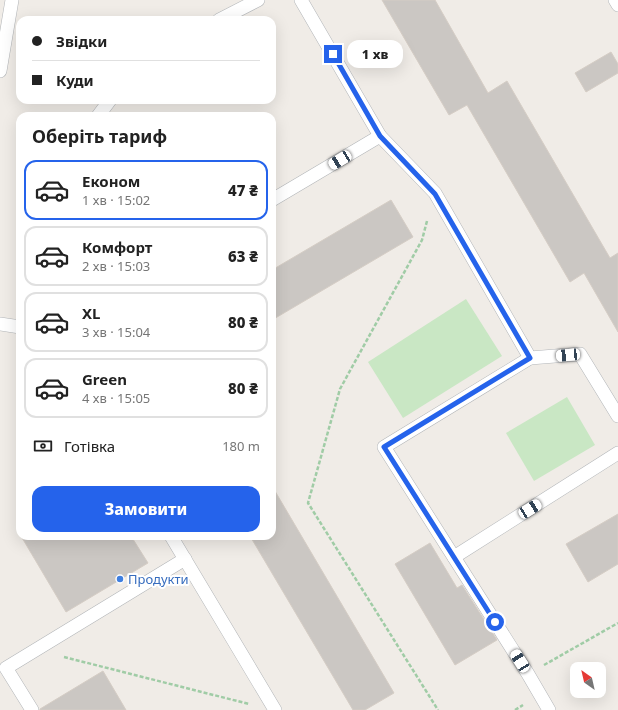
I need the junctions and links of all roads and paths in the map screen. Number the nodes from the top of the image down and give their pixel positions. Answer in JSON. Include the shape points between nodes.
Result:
{"nodes":[{"id":1,"x":12,"y":0,"type":"edge"},
{"id":2,"x":258,"y":0,"type":"edge"},
{"id":3,"x":301,"y":0,"type":"edge"},
{"id":4,"x":615,"y":0,"type":"edge"},
{"id":5,"x":618,"y":5,"type":"edge"},
{"id":6,"x":227,"y":16,"type":"edge"},
{"id":7,"x":0,"y":71,"type":"edge"},
{"id":8,"x":380,"y":136,"type":"junction"},
{"id":9,"x":276,"y":198,"type":"edge"},
{"id":10,"x":0,"y":324,"type":"edge"},
{"id":11,"x":16,"y":326,"type":"edge"},
{"id":12,"x":530,"y":358,"type":"junction"},
{"id":13,"x":618,"y":416,"type":"edge"},
{"id":14,"x":618,"y":453,"type":"edge"},
{"id":15,"x":173,"y":540,"type":"edge"},
{"id":16,"x":454,"y":557,"type":"junction"},
{"id":17,"x":185,"y":559,"type":"junction"},
{"id":18,"x":618,"y":623,"type":"edge"},
{"id":19,"x":37,"y":650,"type":"junction"},
{"id":20,"x":528,"y":674,"type":"junction"},
{"id":21,"x":256,"y":706,"type":"dead end"},
{"id":22,"x":32,"y":710,"type":"edge"},
{"id":23,"x":275,"y":710,"type":"edge"},
{"id":24,"x":549,"y":710,"type":"edge"}],
"edges":[{"from":1,"to":7,"type":"lane"},
{"from":2,"to":6,"type":"lane"},
{"from":3,"to":8,"type":"lane"},
{"from":4,"to":5,"type":"lane"},
{"from":8,"to":9,"type":"lane"},
{"from":8,"to":12,"type":"lane","via":[[435,194]]},
{"from":10,"to":11,"type":"lane"},
{"from":12,"to":13,"type":"lane","via":[[580,354]]},
{"from":12,"to":16,"type":"lane","via":[[384,447]]},
{"from":14,"to":16,"type":"lane"},
{"from":15,"to":17,"type":"lane"},
{"from":16,"to":20,"type":"lane"},
{"from":17,"to":19,"type":"lane"},
{"from":17,"to":23,"type":"lane"},
{"from":18,"to":20,"type":"path"},
{"from":19,"to":21,"type":"path"},
{"from":19,"to":22,"type":"lane","via":[[6,668]]},
{"from":20,"to":24,"type":"lane"}]}
